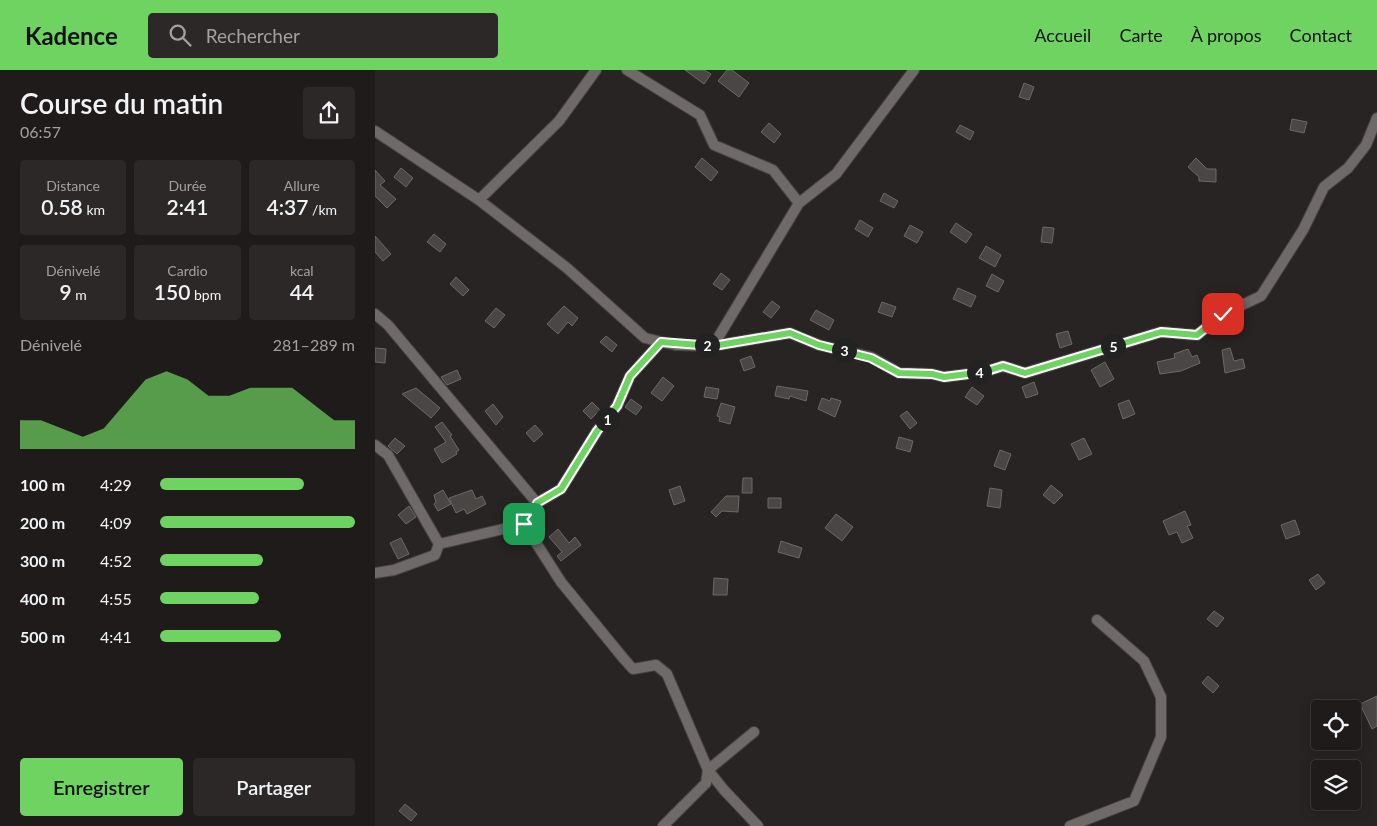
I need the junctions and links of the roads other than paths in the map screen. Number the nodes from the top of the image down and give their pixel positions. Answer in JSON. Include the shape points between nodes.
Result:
{"nodes":[{"id":1,"x":596,"y":70,"type":"edge"},
{"id":2,"x":627,"y":70,"type":"edge"},
{"id":3,"x":914,"y":70,"type":"edge"},
{"id":4,"x":1377,"y":118,"type":"edge"},
{"id":5,"x":375,"y":131,"type":"edge"},
{"id":6,"x":1377,"y":141,"type":"edge"},
{"id":7,"x":1366,"y":145,"type":"junction"},
{"id":8,"x":479,"y":200,"type":"junction"},
{"id":9,"x":799,"y":203,"type":"junction"},
{"id":10,"x":375,"y":314,"type":"edge"},
{"id":11,"x":661,"y":342,"type":"junction"},
{"id":12,"x":713,"y":346,"type":"junction"},
{"id":13,"x":375,"y":446,"type":"edge"},
{"id":14,"x":537,"y":503,"type":"junction"},
{"id":15,"x":524,"y":524,"type":"junction"},
{"id":16,"x":439,"y":544,"type":"junction"},
{"id":17,"x":375,"y":573,"type":"edge"},
{"id":18,"x":1097,"y":620,"type":"dead end"},
{"id":19,"x":754,"y":732,"type":"dead end"},
{"id":20,"x":708,"y":770,"type":"junction"},
{"id":21,"x":663,"y":826,"type":"edge"},
{"id":22,"x":758,"y":826,"type":"edge"},
{"id":23,"x":1070,"y":826,"type":"edge"}],
"edges":[{"from":1,"to":8,"type":"street","via":[[559,121]]},
{"from":2,"to":9,"type":"street","via":[[700,115],[714,145],[773,170]]},
{"from":3,"to":9,"type":"street","via":[[836,174]]},
{"from":4,"to":7,"type":"street"},
{"from":5,"to":8,"type":"street"},
{"from":6,"to":7,"type":"street"},
{"from":7,"to":12,"type":"street","via":[[1347,168],[1324,187],[1303,230],[1261,296],[1223,314],[1197,335],[1161,332],[1025,373],[1003,366],[944,377],[899,373],[871,358],[819,345],[790,333]]},
{"from":8,"to":11,"type":"street","via":[[567,268],[645,338]]},
{"from":9,"to":12,"type":"street"},
{"from":10,"to":14,"type":"street","via":[[388,325]]},
{"from":11,"to":12,"type":"street"},
{"from":11,"to":14,"type":"street","via":[[630,376],[617,406],[597,431],[561,489]]},
{"from":13,"to":16,"type":"street","via":[[388,455]]},
{"from":14,"to":15,"type":"street","via":[[537,517]]},
{"from":15,"to":16,"type":"street"},
{"from":15,"to":20,"type":"street","via":[[561,582],[628,664],[633,669],[656,665],[667,674]]},
{"from":16,"to":17,"type":"street","via":[[435,556]]},
{"from":18,"to":23,"type":"street","via":[[1144,661],[1161,697],[1161,737],[1134,801]]},
{"from":19,"to":20,"type":"street"},
{"from":20,"to":21,"type":"street","via":[[706,783]]},
{"from":20,"to":22,"type":"street"}]}
